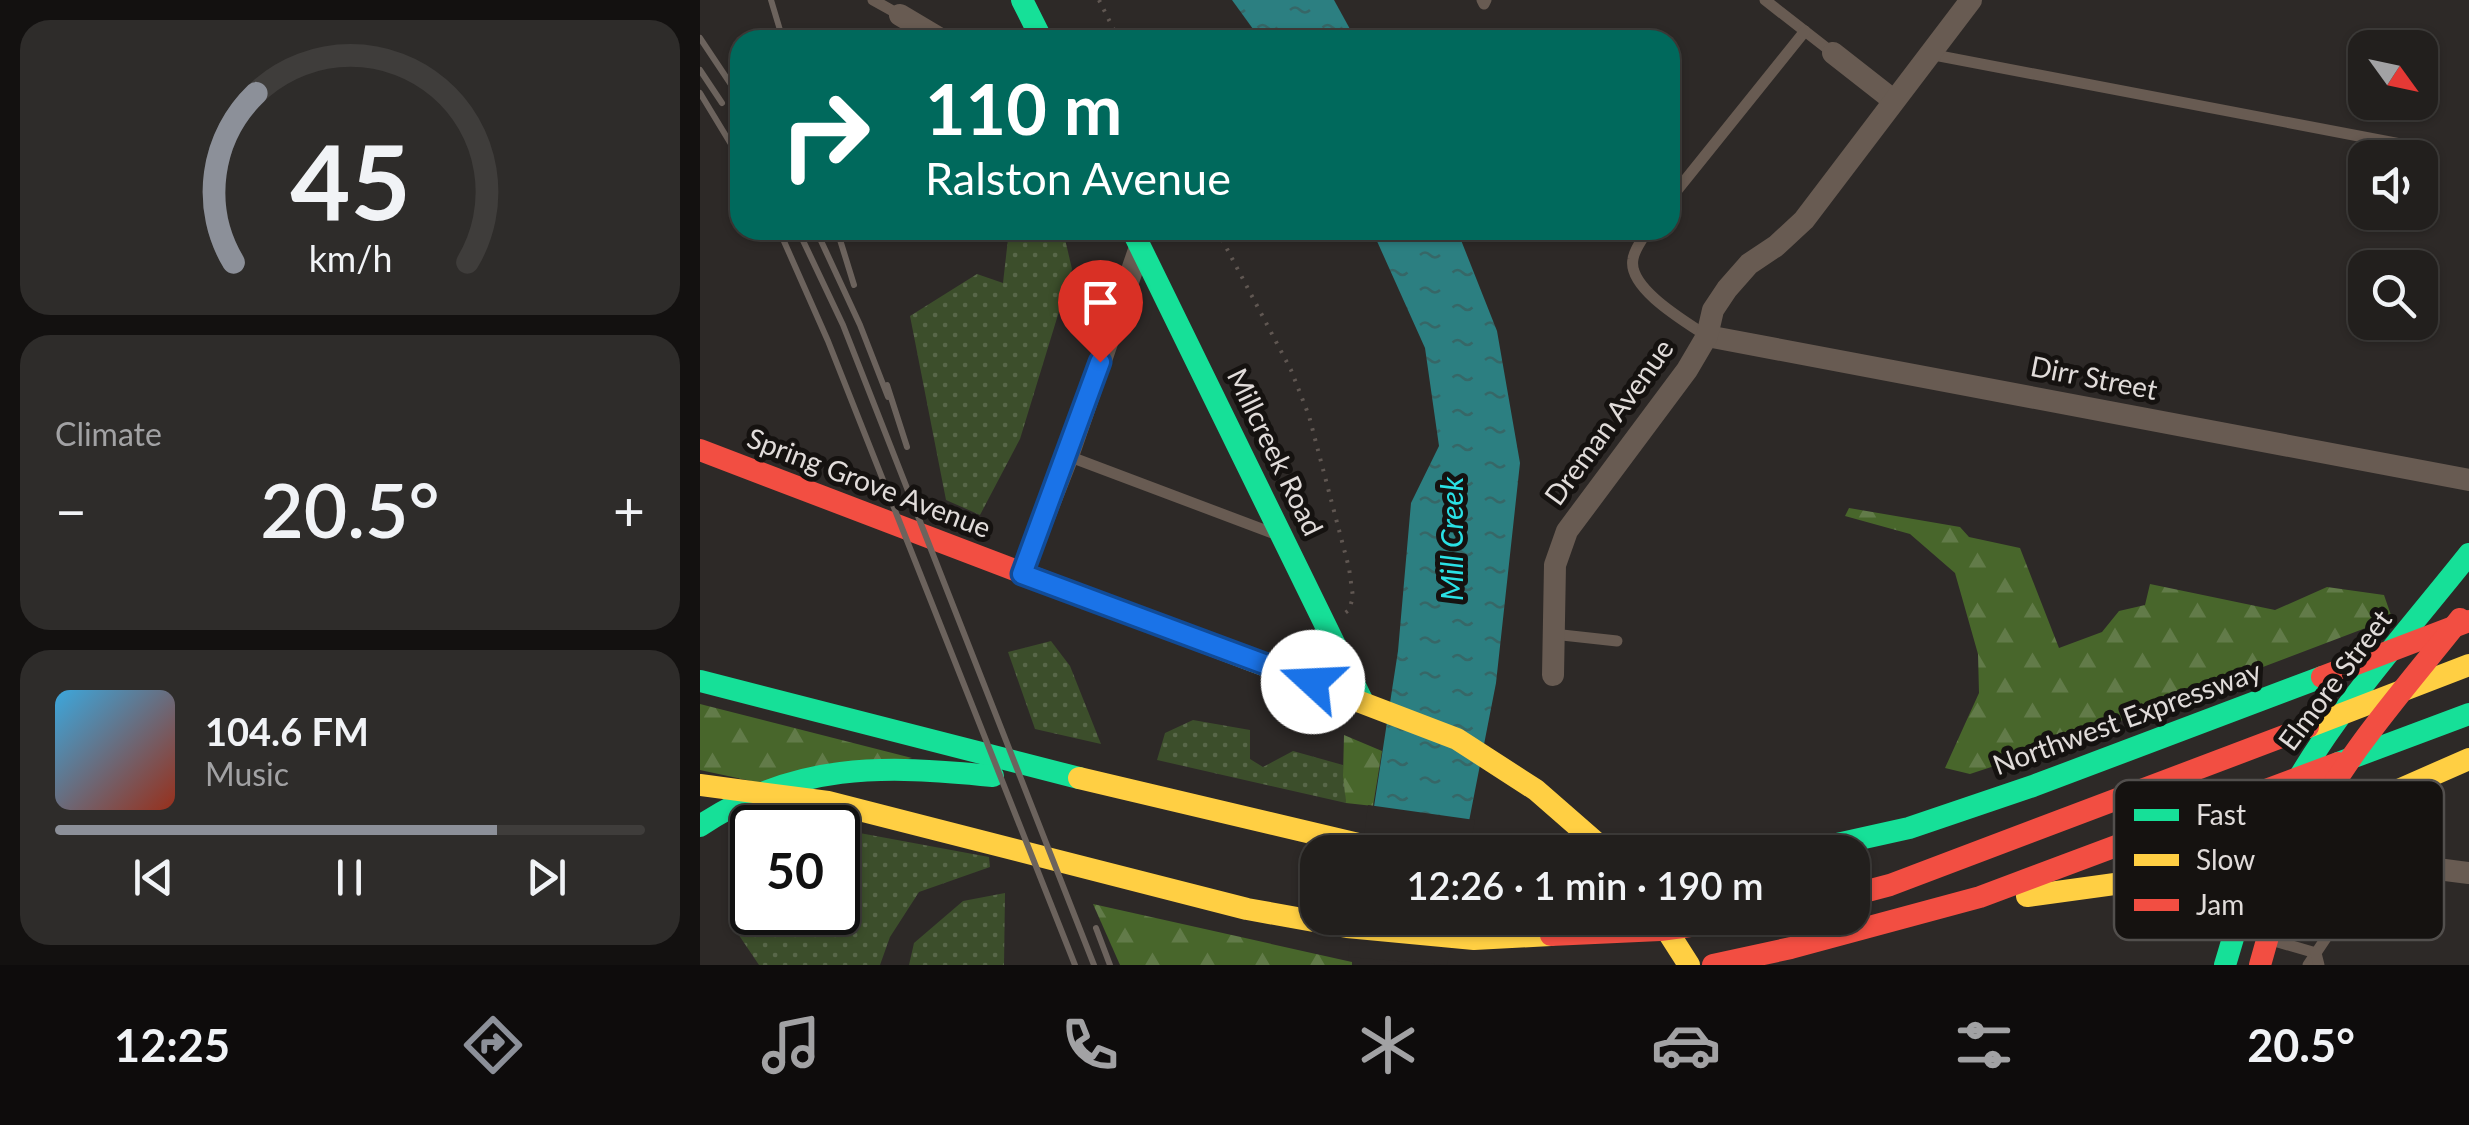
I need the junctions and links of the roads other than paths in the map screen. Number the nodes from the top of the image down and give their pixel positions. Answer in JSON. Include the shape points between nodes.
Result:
{"nodes":[{"id":1,"x":874,"y":0,"type":"edge"},
{"id":2,"x":1022,"y":0,"type":"edge"},
{"id":3,"x":1765,"y":0,"type":"edge"},
{"id":4,"x":1971,"y":0,"type":"edge"},
{"id":5,"x":900,"y":15,"type":"joint"},
{"id":6,"x":925,"y":30,"type":"edge"},
{"id":7,"x":1037,"y":30,"type":"edge"},
{"id":8,"x":1804,"y":31,"type":"junction"},
{"id":9,"x":1834,"y":54,"type":"joint"},
{"id":10,"x":1929,"y":54,"type":"junction"},
{"id":11,"x":1893,"y":100,"type":"junction"},
{"id":12,"x":2380,"y":140,"type":"edge"},
{"id":13,"x":1680,"y":186,"type":"edge"},
{"id":14,"x":1135,"y":240,"type":"edge"},
{"id":15,"x":1137,"y":240,"type":"edge"},
{"id":16,"x":1642,"y":240,"type":"edge"},
{"id":17,"x":1707,"y":336,"type":"junction"},
{"id":18,"x":700,"y":450,"type":"edge"},
{"id":19,"x":1068,"y":456,"type":"junction"},
{"id":20,"x":2469,"y":480,"type":"edge"},
{"id":21,"x":1283,"y":536,"type":"junction"},
{"id":22,"x":2469,"y":554,"type":"edge"},
{"id":23,"x":1022,"y":574,"type":"junction"},
{"id":24,"x":2469,"y":607,"type":"edge"},
{"id":25,"x":2469,"y":621,"type":"edge"},
{"id":26,"x":1552,"y":634,"type":"junction"},
{"id":27,"x":1617,"y":641,"type":"dead end"},
{"id":28,"x":2469,"y":664,"type":"edge"},
{"id":29,"x":1553,"y":675,"type":"dead end"},
{"id":30,"x":700,"y":681,"type":"edge"},
{"id":31,"x":1362,"y":702,"type":"junction"},
{"id":32,"x":2469,"y":714,"type":"edge"},
{"id":33,"x":2469,"y":759,"type":"edge"},
{"id":34,"x":1061,"y":774,"type":"junction"},
{"id":35,"x":2169,"y":780,"type":"edge"},
{"id":36,"x":2289,"y":780,"type":"edge"},
{"id":37,"x":2300,"y":780,"type":"edge"},
{"id":38,"x":2339,"y":780,"type":"edge"},
{"id":39,"x":2421,"y":780,"type":"edge"},
{"id":40,"x":700,"y":786,"type":"edge"},
{"id":41,"x":2114,"y":801,"type":"edge"},
{"id":42,"x":700,"y":826,"type":"edge"},
{"id":43,"x":1320,"y":835,"type":"edge"},
{"id":44,"x":1588,"y":835,"type":"edge"},
{"id":45,"x":1870,"y":837,"type":"edge"},
{"id":46,"x":2114,"y":846,"type":"edge"},
{"id":47,"x":2444,"y":870,"type":"edge"},
{"id":48,"x":2469,"y":873,"type":"edge"},
{"id":49,"x":2114,"y":884,"type":"edge"},
{"id":50,"x":1870,"y":890,"type":"edge"},
{"id":51,"x":1870,"y":918,"type":"edge"},
{"id":52,"x":1300,"y":921,"type":"edge"},
{"id":53,"x":1436,"y":935,"type":"edge"},
{"id":54,"x":1557,"y":935,"type":"edge"},
{"id":55,"x":1670,"y":935,"type":"edge"},
{"id":56,"x":2233,"y":940,"type":"edge"},
{"id":57,"x":2267,"y":940,"type":"edge"},
{"id":58,"x":2273,"y":940,"type":"edge"},
{"id":59,"x":2317,"y":959,"type":"edge"},
{"id":60,"x":1689,"y":965,"type":"edge"},
{"id":61,"x":1713,"y":965,"type":"edge"},
{"id":62,"x":2225,"y":965,"type":"edge"},
{"id":63,"x":2260,"y":965,"type":"edge"},
{"id":64,"x":2308,"y":965,"type":"edge"}],
"edges":[{"from":1,"to":5,"type":"lane"},
{"from":2,"to":7,"type":"main road"},
{"from":3,"to":8,"type":"lane"},
{"from":4,"to":10,"type":"street","name":"Dreman Avenue"},
{"from":5,"to":6,"type":"street"},
{"from":8,"to":9,"type":"lane"},
{"from":8,"to":13,"type":"lane"},
{"from":9,"to":11,"type":"street"},
{"from":10,"to":11,"type":"street","name":"Dreman Avenue"},
{"from":10,"to":12,"type":"lane"},
{"from":11,"to":17,"type":"street","name":"Dreman Avenue","via":[[1804,220],[1727,289]]},
{"from":14,"to":19,"type":"street"},
{"from":15,"to":21,"type":"main road","name":"Millcreek Road"},
{"from":16,"to":17,"type":"lane","via":[[1632,259],[1636,279]]},
{"from":17,"to":20,"type":"street","name":"Dirr Street"},
{"from":17,"to":26,"type":"street","name":"Dreman Avenue","via":[[1566,530],[1554,565]]},
{"from":18,"to":23,"type":"main road","name":"Spring Grove Avenue"},
{"from":19,"to":21,"type":"lane"},
{"from":19,"to":23,"type":"street"},
{"from":21,"to":31,"type":"main road","name":"Millcreek Road"},
{"from":22,"to":37,"type":"main road","name":"Elmore Street"},
{"from":23,"to":31,"type":"main road","name":"Spring Grove Avenue"},
{"from":24,"to":38,"type":"main road"},
{"from":25,"to":45,"type":"main road","name":"Northwest Expressway","via":[[2034,786]]},
{"from":26,"to":27,"type":"lane"},
{"from":26,"to":29,"type":"street","name":"Dreman Avenue"},
{"from":28,"to":35,"type":"main road"},
{"from":30,"to":34,"type":"main road"},
{"from":31,"to":44,"type":"main road","name":"Spring Grove Avenue","via":[[1470,745],[1550,799]]},
{"from":32,"to":36,"type":"main road"},
{"from":33,"to":39,"type":"main road"},
{"from":34,"to":42,"type":"main road","via":[[1024,779],[941,770],[851,771],[792,781]]},
{"from":34,"to":43,"type":"main road"},
{"from":40,"to":52,"type":"main road","via":[[828,802]]},
{"from":41,"to":50,"type":"main road"},
{"from":46,"to":61,"type":"main road","via":[[1980,897]]},
{"from":47,"to":48,"type":"street"},
{"from":49,"to":51,"type":"main road"},
{"from":53,"to":54,"type":"main road"},
{"from":55,"to":60,"type":"main road"},
{"from":56,"to":62,"type":"main road","name":"Elmore Street"},
{"from":57,"to":63,"type":"main road"},
{"from":58,"to":59,"type":"lane"},
{"from":59,"to":64,"type":"lane"}]}
